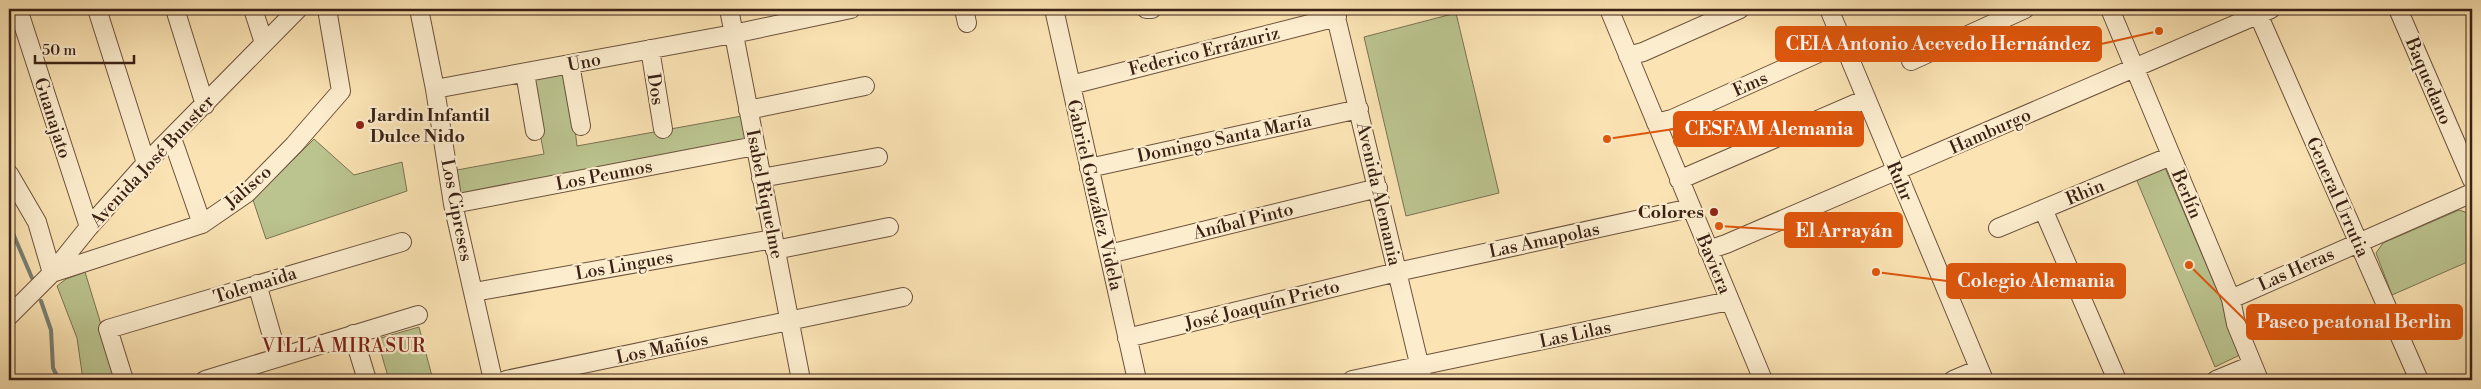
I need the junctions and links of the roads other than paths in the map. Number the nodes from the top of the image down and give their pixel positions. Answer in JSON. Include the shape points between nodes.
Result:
{"nodes":[{"id":1,"x":18,"y":9,"type":"edge"},
{"id":2,"x":98,"y":9,"type":"edge"},
{"id":3,"x":175,"y":9,"type":"edge"},
{"id":4,"x":253,"y":9,"type":"edge"},
{"id":5,"x":298,"y":9,"type":"edge"},
{"id":6,"x":327,"y":9,"type":"edge"},
{"id":7,"x":419,"y":9,"type":"edge"},
{"id":8,"x":729,"y":9,"type":"edge"},
{"id":9,"x":851,"y":9,"type":"edge"},
{"id":10,"x":1054,"y":9,"type":"edge"},
{"id":11,"x":1609,"y":9,"type":"edge"},
{"id":12,"x":1737,"y":9,"type":"edge"},
{"id":13,"x":1829,"y":9,"type":"edge"},
{"id":14,"x":2026,"y":9,"type":"edge"},
{"id":15,"x":2110,"y":9,"type":"edge"},
{"id":16,"x":2398,"y":9,"type":"edge"},
{"id":17,"x":2264,"y":12,"type":"edge"},
{"id":18,"x":1336,"y":13,"type":"edge"},
{"id":19,"x":734,"y":34,"type":"junction"},
{"id":20,"x":1843,"y":42,"type":"junction"},
{"id":21,"x":264,"y":43,"type":"junction"},
{"id":22,"x":650,"y":49,"type":"junction"},
{"id":23,"x":1628,"y":56,"type":"junction"},
{"id":24,"x":1911,"y":60,"type":"dead end"},
{"id":25,"x":570,"y":64,"type":"junction"},
{"id":26,"x":2134,"y":67,"type":"junction"},
{"id":27,"x":525,"y":73,"type":"junction"},
{"id":28,"x":1071,"y":85,"type":"junction"},
{"id":29,"x":865,"y":86,"type":"dead end"},
{"id":30,"x":435,"y":89,"type":"junction"},
{"id":31,"x":1866,"y":99,"type":"junction"},
{"id":32,"x":204,"y":105,"type":"junction"},
{"id":33,"x":1359,"y":109,"type":"junction"},
{"id":34,"x":748,"y":110,"type":"junction"},
{"id":35,"x":1656,"y":123,"type":"junction"},
{"id":36,"x":581,"y":126,"type":"dead end"},
{"id":37,"x":663,"y":129,"type":"dead end"},
{"id":38,"x":536,"y":131,"type":"dead end"},
{"id":39,"x":172,"y":138,"type":"junction"},
{"id":40,"x":755,"y":146,"type":"junction"},
{"id":41,"x":2171,"y":156,"type":"junction"},
{"id":42,"x":878,"y":157,"type":"dead end"},
{"id":43,"x":146,"y":163,"type":"junction"},
{"id":44,"x":1089,"y":168,"type":"junction"},
{"id":45,"x":1896,"y":172,"type":"junction"},
{"id":46,"x":9,"y":174,"type":"edge"},
{"id":47,"x":761,"y":178,"type":"junction"},
{"id":48,"x":1679,"y":180,"type":"junction"},
{"id":49,"x":2472,"y":180,"type":"edge"},
{"id":50,"x":1378,"y":188,"type":"junction"},
{"id":51,"x":2472,"y":193,"type":"edge"},
{"id":52,"x":453,"y":204,"type":"junction"},
{"id":53,"x":1691,"y":208,"type":"junction"},
{"id":54,"x":2043,"y":210,"type":"junction"},
{"id":55,"x":202,"y":224,"type":"junction"},
{"id":56,"x":89,"y":227,"type":"junction"},
{"id":57,"x":889,"y":227,"type":"dead end"},
{"id":58,"x":1998,"y":228,"type":"dead end"},
{"id":59,"x":402,"y":242,"type":"dead end"},
{"id":60,"x":2358,"y":242,"type":"junction"},
{"id":61,"x":774,"y":245,"type":"junction"},
{"id":62,"x":1708,"y":250,"type":"junction"},
{"id":63,"x":1108,"y":254,"type":"junction"},
{"id":64,"x":1397,"y":272,"type":"junction"},
{"id":65,"x":52,"y":273,"type":"junction"},
{"id":66,"x":257,"y":284,"type":"junction"},
{"id":67,"x":474,"y":292,"type":"junction"},
{"id":68,"x":903,"y":297,"type":"dead end"},
{"id":69,"x":2231,"y":299,"type":"junction"},
{"id":70,"x":1730,"y":301,"type":"junction"},
{"id":71,"x":10,"y":312,"type":"edge"},
{"id":72,"x":418,"y":315,"type":"dead end"},
{"id":73,"x":790,"y":322,"type":"junction"},
{"id":74,"x":353,"y":334,"type":"junction"},
{"id":75,"x":1127,"y":338,"type":"junction"},
{"id":76,"x":278,"y":357,"type":"junction"},
{"id":77,"x":1421,"y":373,"type":"edge"},
{"id":78,"x":2255,"y":373,"type":"edge"},
{"id":79,"x":1981,"y":375,"type":"edge"},
{"id":80,"x":124,"y":380,"type":"edge"},
{"id":81,"x":210,"y":380,"type":"edge"},
{"id":82,"x":367,"y":380,"type":"edge"},
{"id":83,"x":493,"y":380,"type":"edge"},
{"id":84,"x":506,"y":380,"type":"edge"},
{"id":85,"x":801,"y":380,"type":"edge"},
{"id":86,"x":1138,"y":380,"type":"edge"},
{"id":87,"x":1352,"y":380,"type":"edge"},
{"id":88,"x":1763,"y":380,"type":"edge"},
{"id":89,"x":1953,"y":380,"type":"edge"},
{"id":90,"x":2117,"y":380,"type":"edge"},
{"id":91,"x":2216,"y":380,"type":"edge"},
{"id":92,"x":2419,"y":380,"type":"edge"}],
"edges":[{"from":1,"to":56,"type":"street","name":"Guanajato"},
{"from":2,"to":43,"type":"street"},
{"from":3,"to":32,"type":"street"},
{"from":4,"to":21,"type":"street"},
{"from":5,"to":21,"type":"street","name":"Avenida José Bunster"},
{"from":6,"to":55,"type":"street","name":"Jalisco","via":[[341,91],[246,193]]},
{"from":7,"to":30,"type":"street","name":"Los Cipreses"},
{"from":8,"to":19,"type":"street","name":"Isabel Riquelme"},
{"from":9,"to":19,"type":"street","name":"Uno"},
{"from":10,"to":28,"type":"street","name":"Gabriel González Videla"},
{"from":11,"to":23,"type":"street","name":"Baviera"},
{"from":12,"to":23,"type":"street"},
{"from":13,"to":20,"type":"street","name":"Ruhr"},
{"from":14,"to":24,"type":"street"},
{"from":15,"to":26,"type":"street","name":"Berlín"},
{"from":16,"to":49,"type":"street","name":"Baquedano"},
{"from":17,"to":26,"type":"street","name":"Hamburgo"},
{"from":17,"to":60,"type":"street","name":"General Urrutia"},
{"from":18,"to":28,"type":"street","name":"Federico Errázuriz"},
{"from":18,"to":33,"type":"street","name":"Avenida Alemania"},
{"from":19,"to":22,"type":"street","name":"Uno"},
{"from":19,"to":34,"type":"street","name":"Isabel Riquelme"},
{"from":20,"to":31,"type":"street","name":"Ruhr"},
{"from":20,"to":35,"type":"street","name":"Ems","via":[[1672,119]]},
{"from":21,"to":32,"type":"street","name":"Avenida José Bunster"},
{"from":22,"to":25,"type":"street","name":"Uno"},
{"from":22,"to":37,"type":"street","name":"Dos"},
{"from":23,"to":35,"type":"street","name":"Baviera"},
{"from":25,"to":27,"type":"street","name":"Uno"},
{"from":25,"to":36,"type":"street"},
{"from":26,"to":41,"type":"street","name":"Berlín"},
{"from":26,"to":45,"type":"street","name":"Hamburgo"},
{"from":27,"to":30,"type":"street","name":"Uno"},
{"from":27,"to":38,"type":"street"},
{"from":28,"to":44,"type":"street","name":"Gabriel González Videla"},
{"from":29,"to":34,"type":"street"},
{"from":30,"to":52,"type":"street","name":"Los Cipreses"},
{"from":31,"to":45,"type":"street","name":"Ruhr"},
{"from":31,"to":48,"type":"street"},
{"from":32,"to":39,"type":"street","name":"Avenida José Bunster"},
{"from":33,"to":44,"type":"street","name":"Domingo Santa María"},
{"from":33,"to":50,"type":"street","name":"Avenida Alemania"},
{"from":34,"to":40,"type":"street","name":"Isabel Riquelme"},
{"from":35,"to":48,"type":"street","name":"Baviera"},
{"from":39,"to":43,"type":"street","name":"Avenida José Bunster"},
{"from":39,"to":55,"type":"street"},
{"from":40,"to":47,"type":"street","name":"Isabel Riquelme"},
{"from":40,"to":52,"type":"street","name":"Los Peumos"},
{"from":41,"to":54,"type":"street","name":"Rhin"},
{"from":41,"to":69,"type":"street","name":"Berlín"},
{"from":42,"to":47,"type":"street"},
{"from":43,"to":56,"type":"street","name":"Avenida José Bunster"},
{"from":44,"to":63,"type":"street","name":"Gabriel González Videla"},
{"from":45,"to":62,"type":"street","name":"Hamburgo"},
{"from":45,"to":79,"type":"street","name":"Ruhr"},
{"from":46,"to":65,"type":"street","via":[[37,222]]},
{"from":47,"to":61,"type":"street","name":"Isabel Riquelme"},
{"from":48,"to":53,"type":"street","name":"Baviera"},
{"from":50,"to":63,"type":"street","name":"Aníbal Pinto"},
{"from":50,"to":64,"type":"street","name":"Avenida Alemania"},
{"from":51,"to":60,"type":"street","name":"Las Heras"},
{"from":52,"to":67,"type":"street","name":"Los Cipreses"},
{"from":53,"to":62,"type":"street","name":"Baviera"},
{"from":53,"to":64,"type":"street","name":"Las Amapolas"},
{"from":54,"to":58,"type":"street","name":"Rhin"},
{"from":54,"to":90,"type":"street"},
{"from":55,"to":65,"type":"street","name":"Jalisco"},
{"from":56,"to":65,"type":"street","name":"Avenida José Bunster"},
{"from":57,"to":61,"type":"street","name":"Los Lingues"},
{"from":59,"to":66,"type":"street","name":"Tolemaida"},
{"from":60,"to":69,"type":"street","name":"Las Heras"},
{"from":60,"to":92,"type":"street","name":"General Urrutia"},
{"from":61,"to":67,"type":"street","name":"Los Lingues"},
{"from":61,"to":73,"type":"street","name":"Isabel Riquelme"},
{"from":62,"to":70,"type":"street","name":"Baviera"},
{"from":63,"to":75,"type":"street","name":"Gabriel González Videla"},
{"from":64,"to":75,"type":"street","name":"José Joaquín Prieto"},
{"from":64,"to":77,"type":"street","name":"Avenida Alemania"},
{"from":65,"to":71,"type":"street","name":"Avenida José Bunster"},
{"from":66,"to":76,"type":"street"},
{"from":66,"to":80,"type":"street","name":"Tolemaida","via":[[108,329]]},
{"from":67,"to":83,"type":"street","name":"Los Cipreses"},
{"from":68,"to":73,"type":"street","name":"Los Mañíos"},
{"from":69,"to":78,"type":"street","name":"Berlín","via":[[2236,324]]},
{"from":70,"to":77,"type":"street","name":"Las Lilas"},
{"from":70,"to":88,"type":"street","name":"Baviera"},
{"from":72,"to":74,"type":"street"},
{"from":73,"to":84,"type":"street","name":"Los Mañíos"},
{"from":73,"to":85,"type":"street","name":"Isabel Riquelme"},
{"from":74,"to":76,"type":"street"},
{"from":74,"to":82,"type":"street"},
{"from":75,"to":86,"type":"street","name":"Gabriel González Videla"},
{"from":76,"to":81,"type":"street"},
{"from":77,"to":87,"type":"street","name":"Las Lilas"},
{"from":78,"to":91,"type":"street"},
{"from":79,"to":89,"type":"street"}]}
